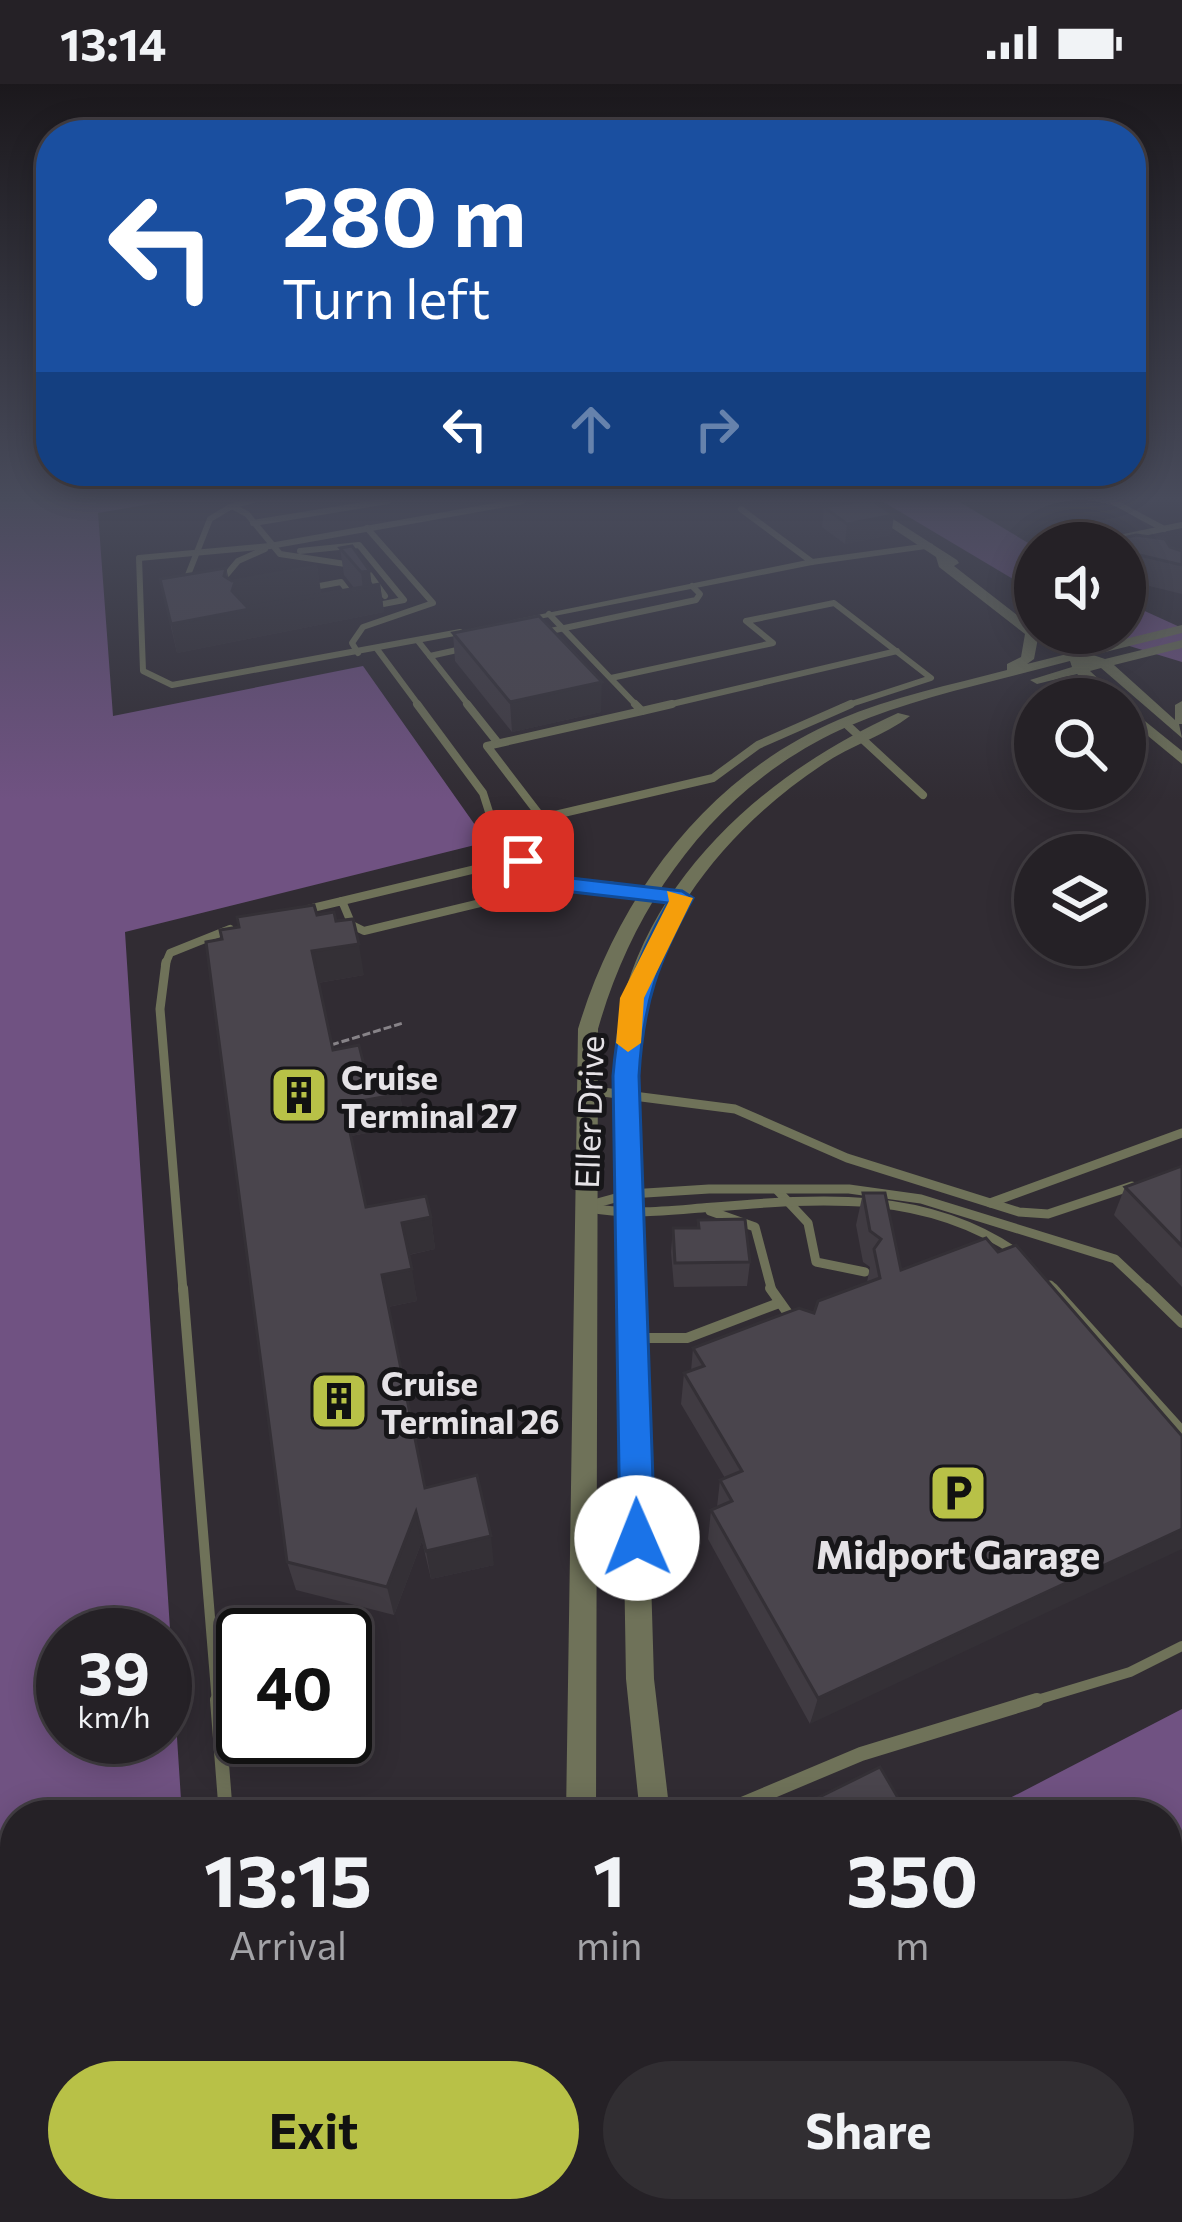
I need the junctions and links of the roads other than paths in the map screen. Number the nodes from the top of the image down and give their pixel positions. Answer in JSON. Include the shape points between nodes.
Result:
{"nodes":[{"id":1,"x":140,"y":601,"type":"edge"},
{"id":2,"x":355,"y":601,"type":"edge"},
{"id":3,"x":396,"y":601,"type":"edge"},
{"id":4,"x":432,"y":601,"type":"edge"},
{"id":5,"x":616,"y":601,"type":"edge"},
{"id":6,"x":697,"y":601,"type":"edge"},
{"id":7,"x":992,"y":601,"type":"edge"},
{"id":8,"x":396,"y":607,"type":"dead end"},
{"id":9,"x":361,"y":608,"type":"junction"},
{"id":10,"x":339,"y":612,"type":"edge"},
{"id":11,"x":407,"y":612,"type":"junction"},
{"id":12,"x":548,"y":614,"type":"junction"},
{"id":13,"x":508,"y":622,"type":"edge"},
{"id":14,"x":562,"y":628,"type":"junction"},
{"id":15,"x":1182,"y":629,"type":"edge"},
{"id":16,"x":467,"y":631,"type":"edge"},
{"id":17,"x":539,"y":633,"type":"edge"},
{"id":18,"x":418,"y":641,"type":"junction"},
{"id":19,"x":1182,"y":644,"type":"edge"},
{"id":20,"x":469,"y":648,"type":"edge"},
{"id":21,"x":377,"y":649,"type":"junction"},
{"id":22,"x":897,"y":651,"type":"junction"},
{"id":23,"x":358,"y":652,"type":"junction"},
{"id":24,"x":1070,"y":654,"type":"edge"},
{"id":25,"x":430,"y":656,"type":"junction"},
{"id":26,"x":1077,"y":661,"type":"junction"},
{"id":27,"x":1103,"y":663,"type":"junction"},
{"id":28,"x":610,"y":678,"type":"junction"},
{"id":29,"x":1093,"y":678,"type":"edge"},
{"id":30,"x":953,"y":687,"type":"junction"},
{"id":31,"x":1182,"y":705,"type":"edge"},
{"id":32,"x":642,"y":711,"type":"junction"},
{"id":33,"x":1182,"y":720,"type":"edge"},
{"id":34,"x":1146,"y":727,"type":"edge"},
{"id":35,"x":852,"y":729,"type":"junction"},
{"id":36,"x":1182,"y":734,"type":"edge"},
{"id":37,"x":498,"y":743,"type":"junction"},
{"id":38,"x":1182,"y":759,"type":"edge"},
{"id":39,"x":923,"y":795,"type":"dead end"},
{"id":40,"x":505,"y":862,"type":"junction"},
{"id":41,"x":564,"y":884,"type":"junction"},
{"id":42,"x":650,"y":891,"type":"junction"},
{"id":43,"x":682,"y":898,"type":"junction"},
{"id":44,"x":342,"y":901,"type":"junction"},
{"id":45,"x":297,"y":912,"type":"edge"},
{"id":46,"x":252,"y":923,"type":"edge"},
{"id":47,"x":586,"y":1090,"type":"junction"},
{"id":48,"x":627,"y":1095,"type":"junction"},
{"id":49,"x":1182,"y":1132,"type":"edge"},
{"id":50,"x":1143,"y":1182,"type":"edge"},
{"id":51,"x":775,"y":1189,"type":"junction"},
{"id":52,"x":990,"y":1203,"type":"junction"},
{"id":53,"x":630,"y":1205,"type":"junction"},
{"id":54,"x":794,"y":1205,"type":"junction"},
{"id":55,"x":585,"y":1207,"type":"junction"},
{"id":56,"x":692,"y":1209,"type":"junction"},
{"id":57,"x":1021,"y":1257,"type":"edge"},
{"id":58,"x":1036,"y":1271,"type":"edge"},
{"id":59,"x":865,"y":1272,"type":"dead end"},
{"id":60,"x":779,"y":1303,"type":"junction"},
{"id":61,"x":1182,"y":1322,"type":"edge"},
{"id":62,"x":803,"y":1335,"type":"edge"},
{"id":63,"x":634,"y":1337,"type":"junction"},
{"id":64,"x":1182,"y":1431,"type":"edge"},
{"id":65,"x":1182,"y":1646,"type":"edge"},
{"id":66,"x":225,"y":1800,"type":"edge"},
{"id":67,"x":581,"y":1800,"type":"edge"},
{"id":68,"x":653,"y":1800,"type":"edge"},
{"id":69,"x":752,"y":1800,"type":"edge"}],
"edges":[{"from":1,"to":23,"type":"lane","via":[[142,671],[154,681],[195,683]]},
{"from":2,"to":9,"type":"lane"},
{"from":3,"to":9,"type":"lane","bridge":true},
{"from":4,"to":11,"type":"lane"},
{"from":5,"to":12,"type":"street"},
{"from":6,"to":14,"type":"lane"},
{"from":7,"to":30,"type":"street","via":[[1034,638],[1022,664]]},
{"from":8,"to":11,"type":"lane"},
{"from":9,"to":10,"type":"lane"},
{"from":11,"to":23,"type":"lane","via":[[363,627],[352,643]]},
{"from":12,"to":13,"type":"street"},
{"from":12,"to":14,"type":"lane"},
{"from":14,"to":17,"type":"lane"},
{"from":14,"to":28,"type":"lane"},
{"from":15,"to":26,"type":"street","name":"Eller Drive"},
{"from":16,"to":18,"type":"lane"},
{"from":18,"to":21,"type":"lane"},
{"from":18,"to":25,"type":"lane"},
{"from":19,"to":27,"type":"street","name":"Eller Drive"},
{"from":20,"to":25,"type":"lane"},
{"from":21,"to":23,"type":"lane"},
{"from":21,"to":40,"type":"lane","via":[[483,793]]},
{"from":22,"to":28,"type":"lane","via":[[834,603],[746,621],[773,643]]},
{"from":22,"to":32,"type":"lane"},
{"from":22,"to":37,"type":"lane","via":[[931,678],[823,713],[713,778],[542,818],[487,746]]},
{"from":24,"to":26,"type":"street"},
{"from":25,"to":37,"type":"lane"},
{"from":26,"to":27,"type":"street","name":"Eller Drive"},
{"from":26,"to":29,"type":"street"},
{"from":26,"to":30,"type":"street","name":"Eller Drive"},
{"from":26,"to":35,"type":"street","name":"Eller Drive"},
{"from":27,"to":36,"type":"street"},
{"from":28,"to":32,"type":"lane"},
{"from":30,"to":35,"type":"street","name":"Eller Drive"},
{"from":31,"to":33,"type":"street"},
{"from":32,"to":37,"type":"lane"},
{"from":34,"to":38,"type":"street"},
{"from":35,"to":39,"type":"lane"},
{"from":35,"to":42,"type":"street","name":"Eller Drive","via":[[803,743],[742,788]]},
{"from":35,"to":43,"type":"street","name":"Eller Drive","via":[[758,807]]},
{"from":40,"to":41,"type":"lane","via":[[542,865]]},
{"from":40,"to":44,"type":"lane"},
{"from":41,"to":42,"type":"lane"},
{"from":41,"to":44,"type":"lane","via":[[374,930],[352,925]]},
{"from":42,"to":43,"type":"lane"},
{"from":42,"to":47,"type":"street","name":"Eller Drive","via":[[598,985]]},
{"from":43,"to":48,"type":"street","name":"Eller Drive","via":[[632,998]]},
{"from":44,"to":45,"type":"lane"},
{"from":46,"to":66,"type":"lane","via":[[170,953],[160,1009]]},
{"from":47,"to":48,"type":"lane"},
{"from":47,"to":55,"type":"street","name":"Eller Drive"},
{"from":48,"to":52,"type":"lane","via":[[752,1114],[813,1146]]},
{"from":48,"to":53,"type":"street","name":"Eller Drive"},
{"from":49,"to":52,"type":"lane"},
{"from":50,"to":52,"type":"lane","via":[[1048,1214]]},
{"from":51,"to":53,"type":"lane"},
{"from":51,"to":54,"type":"lane"},
{"from":51,"to":61,"type":"lane","via":[[921,1199],[1089,1249],[1131,1269]]},
{"from":53,"to":55,"type":"lane"},
{"from":53,"to":55,"type":"lane"},
{"from":53,"to":56,"type":"lane"},
{"from":53,"to":63,"type":"street","name":"Eller Drive"},
{"from":54,"to":56,"type":"lane"},
{"from":54,"to":57,"type":"lane","via":[[889,1204],[943,1214]]},
{"from":54,"to":59,"type":"lane","via":[[819,1266]]},
{"from":55,"to":67,"type":"street","name":"Eller Drive"},
{"from":56,"to":60,"type":"lane","via":[[755,1227],[767,1285]]},
{"from":58,"to":64,"type":"lane"},
{"from":60,"to":62,"type":"lane"},
{"from":60,"to":63,"type":"lane","via":[[687,1338]]},
{"from":63,"to":68,"type":"street","name":"Eller Drive","via":[[641,1714]]},
{"from":65,"to":69,"type":"lane","via":[[1130,1672],[861,1754]]}]}
